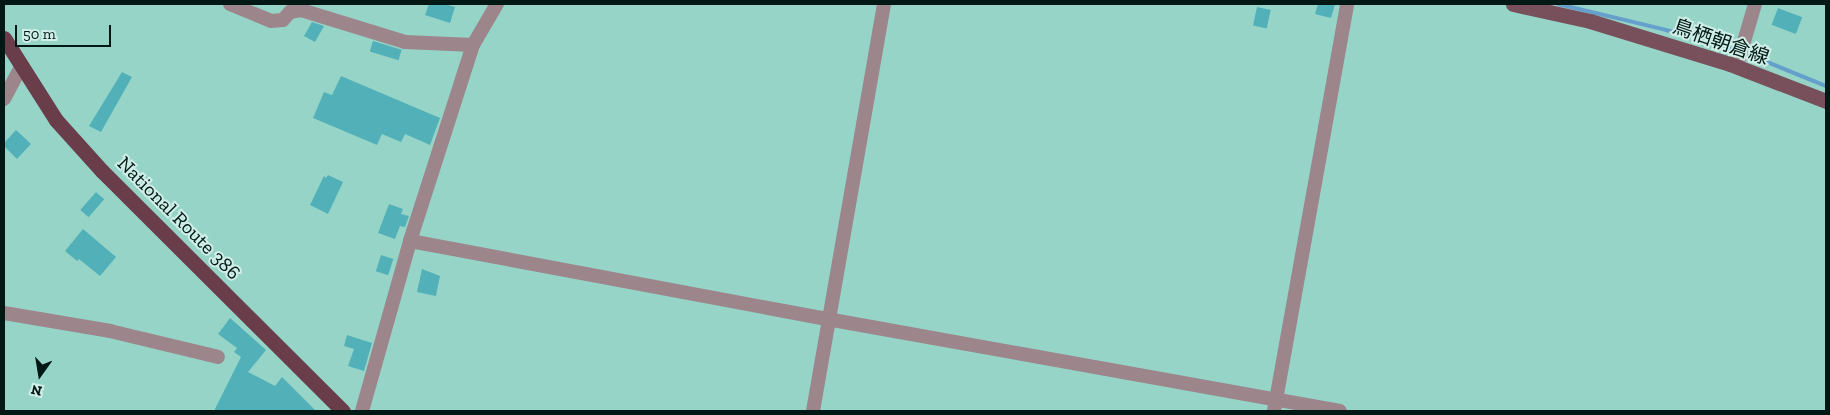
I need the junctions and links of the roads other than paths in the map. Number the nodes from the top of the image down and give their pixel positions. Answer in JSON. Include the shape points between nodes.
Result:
{"nodes":[{"id":1,"x":230,"y":4,"type":"edge"},
{"id":2,"x":497,"y":4,"type":"edge"},
{"id":3,"x":884,"y":4,"type":"edge"},
{"id":4,"x":1347,"y":4,"type":"edge"},
{"id":5,"x":1513,"y":4,"type":"edge"},
{"id":6,"x":1755,"y":4,"type":"edge"},
{"id":7,"x":4,"y":38,"type":"edge"},
{"id":8,"x":473,"y":45,"type":"junction"},
{"id":9,"x":1734,"y":63,"type":"junction"},
{"id":10,"x":21,"y":67,"type":"junction"},
{"id":11,"x":4,"y":99,"type":"edge"},
{"id":12,"x":1826,"y":101,"type":"edge"},
{"id":13,"x":410,"y":241,"type":"junction"},
{"id":14,"x":4,"y":313,"type":"edge"},
{"id":15,"x":827,"y":319,"type":"junction"},
{"id":16,"x":218,"y":357,"type":"dead end"},
{"id":17,"x":1275,"y":406,"type":"edge"},
{"id":18,"x":343,"y":411,"type":"edge"},
{"id":19,"x":362,"y":411,"type":"edge"},
{"id":20,"x":812,"y":411,"type":"edge"},
{"id":21,"x":1340,"y":411,"type":"edge"}],
"edges":[{"from":1,"to":8,"type":"street","via":[[271,21],[283,20],[290,12],[301,10],[405,42]]},
{"from":2,"to":8,"type":"street"},
{"from":3,"to":15,"type":"street"},
{"from":4,"to":17,"type":"street"},
{"from":5,"to":9,"type":"main road","name":"鳥栖朝倉線","via":[[1590,21]]},
{"from":6,"to":9,"type":"street"},
{"from":7,"to":10,"type":"highway","name":"National Route 386"},
{"from":8,"to":13,"type":"street"},
{"from":9,"to":12,"type":"main road","name":"鳥栖朝倉線"},
{"from":10,"to":11,"type":"street"},
{"from":10,"to":18,"type":"highway","name":"National Route 386","via":[[56,120],[102,171]]},
{"from":13,"to":15,"type":"street"},
{"from":13,"to":19,"type":"street"},
{"from":14,"to":16,"type":"street","via":[[110,331]]},
{"from":15,"to":17,"type":"street"},
{"from":15,"to":20,"type":"street"},
{"from":17,"to":21,"type":"street"}]}
